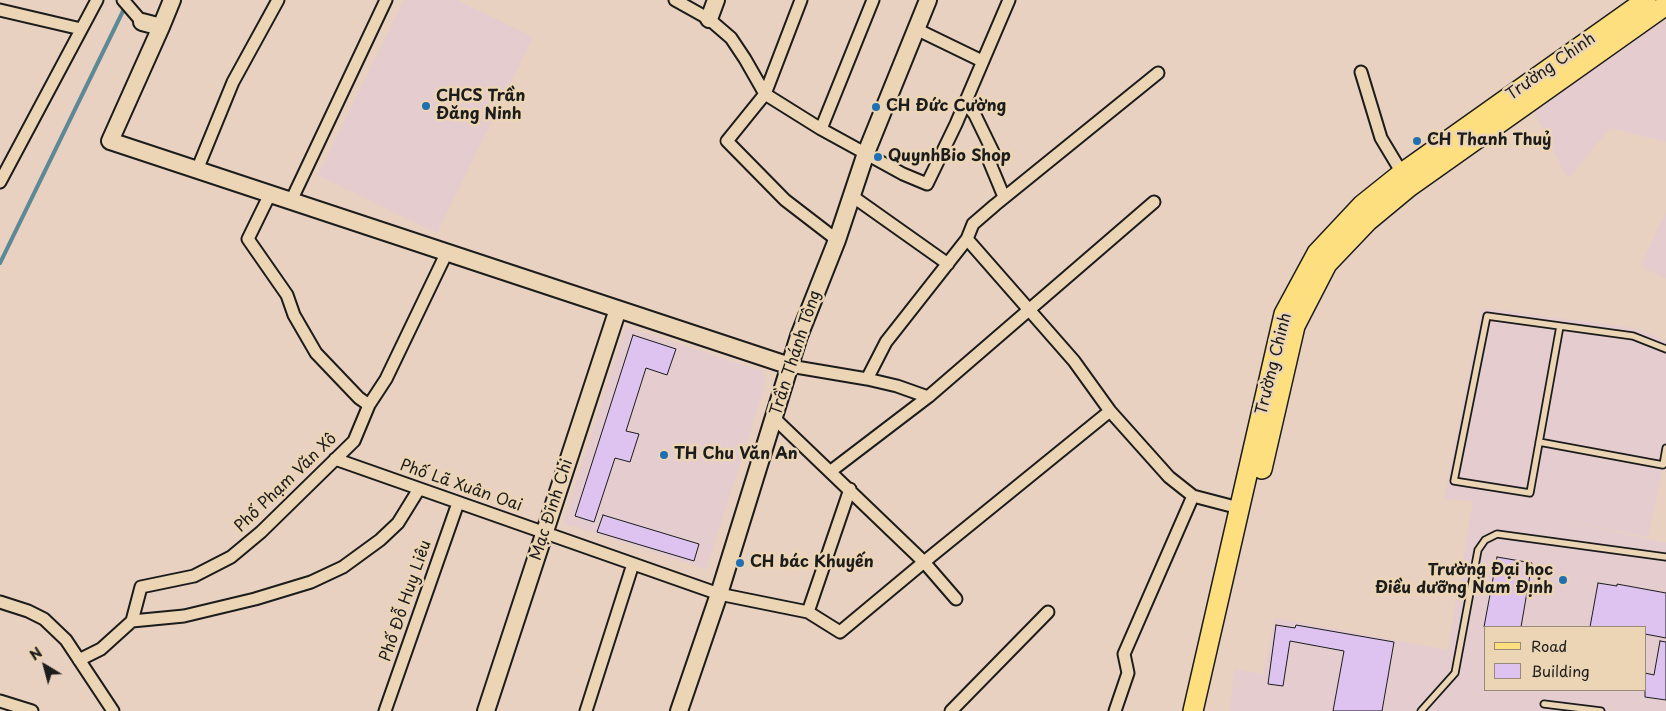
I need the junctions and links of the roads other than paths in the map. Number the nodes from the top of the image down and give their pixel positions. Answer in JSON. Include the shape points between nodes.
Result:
{"nodes":[{"id":1,"x":97,"y":0,"type":"edge"},
{"id":2,"x":123,"y":0,"type":"edge"},
{"id":3,"x":172,"y":0,"type":"edge"},
{"id":4,"x":278,"y":0,"type":"edge"},
{"id":5,"x":386,"y":0,"type":"edge"},
{"id":6,"x":676,"y":0,"type":"edge"},
{"id":7,"x":716,"y":0,"type":"edge"},
{"id":8,"x":801,"y":0,"type":"edge"},
{"id":9,"x":872,"y":0,"type":"edge"},
{"id":10,"x":928,"y":0,"type":"edge"},
{"id":11,"x":1009,"y":0,"type":"edge"},
{"id":12,"x":1646,"y":0,"type":"edge"},
{"id":13,"x":1666,"y":5,"type":"edge"},
{"id":14,"x":0,"y":10,"type":"edge"},
{"id":15,"x":709,"y":19,"type":"junction"},
{"id":16,"x":142,"y":22,"type":"joint"},
{"id":17,"x":161,"y":27,"type":"junction"},
{"id":18,"x":82,"y":29,"type":"junction"},
{"id":19,"x":916,"y":29,"type":"junction"},
{"id":20,"x":982,"y":61,"type":"junction"},
{"id":21,"x":1361,"y":72,"type":"dead end"},
{"id":22,"x":1158,"y":73,"type":"dead end"},
{"id":23,"x":765,"y":94,"type":"junction"},
{"id":24,"x":965,"y":102,"type":"junction"},
{"id":25,"x":821,"y":129,"type":"junction"},
{"id":26,"x":866,"y":153,"type":"junction"},
{"id":27,"x":197,"y":170,"type":"junction"},
{"id":28,"x":1402,"y":173,"type":"junction"},
{"id":29,"x":0,"y":182,"type":"edge"},
{"id":30,"x":270,"y":194,"type":"junction"},
{"id":31,"x":852,"y":196,"type":"junction"},
{"id":32,"x":1004,"y":197,"type":"junction"},
{"id":33,"x":291,"y":201,"type":"junction"},
{"id":34,"x":1154,"y":202,"type":"dead end"},
{"id":35,"x":967,"y":239,"type":"junction"},
{"id":36,"x":837,"y":240,"type":"junction"},
{"id":37,"x":447,"y":252,"type":"junction"},
{"id":38,"x":948,"y":264,"type":"junction"},
{"id":39,"x":618,"y":309,"type":"junction"},
{"id":40,"x":1029,"y":310,"type":"junction"},
{"id":41,"x":1560,"y":326,"type":"junction"},
{"id":42,"x":1666,"y":349,"type":"edge"},
{"id":43,"x":790,"y":366,"type":"junction"},
{"id":44,"x":867,"y":379,"type":"junction"},
{"id":45,"x":928,"y":397,"type":"junction"},
{"id":46,"x":369,"y":404,"type":"junction"},
{"id":47,"x":1110,"y":411,"type":"junction"},
{"id":48,"x":774,"y":418,"type":"junction"},
{"id":49,"x":1539,"y":442,"type":"junction"},
{"id":50,"x":1666,"y":448,"type":"edge"},
{"id":51,"x":335,"y":459,"type":"junction"},
{"id":52,"x":1665,"y":463,"type":"edge"},
{"id":53,"x":831,"y":471,"type":"junction"},
{"id":54,"x":419,"y":489,"type":"junction"},
{"id":55,"x":850,"y":489,"type":"junction"},
{"id":56,"x":1193,"y":496,"type":"junction"},
{"id":57,"x":458,"y":502,"type":"junction"},
{"id":58,"x":1239,"y":508,"type":"junction"},
{"id":59,"x":545,"y":533,"type":"junction"},
{"id":60,"x":1666,"y":557,"type":"edge"},
{"id":61,"x":924,"y":562,"type":"junction"},
{"id":62,"x":633,"y":564,"type":"junction"},
{"id":63,"x":719,"y":594,"type":"junction"},
{"id":64,"x":956,"y":599,"type":"dead end"},
{"id":65,"x":0,"y":602,"type":"edge"},
{"id":66,"x":808,"y":612,"type":"junction"},
{"id":67,"x":1048,"y":612,"type":"dead end"},
{"id":68,"x":132,"y":621,"type":"junction"},
{"id":69,"x":79,"y":660,"type":"junction"},
{"id":70,"x":0,"y":701,"type":"edge"},
{"id":71,"x":1544,"y":704,"type":"dead end"},
{"id":72,"x":32,"y":711,"type":"edge"},
{"id":73,"x":112,"y":711,"type":"edge"},
{"id":74,"x":385,"y":711,"type":"edge"},
{"id":75,"x":486,"y":711,"type":"edge"},
{"id":76,"x":586,"y":711,"type":"edge"},
{"id":77,"x":679,"y":711,"type":"edge"},
{"id":78,"x":951,"y":711,"type":"edge"},
{"id":79,"x":1115,"y":711,"type":"edge"},
{"id":80,"x":1193,"y":711,"type":"edge"},
{"id":81,"x":1206,"y":711,"type":"edge"},
{"id":82,"x":1421,"y":711,"type":"edge"},
{"id":83,"x":1601,"y":711,"type":"edge"}],
"edges":[{"from":1,"to":18,"type":"street"},
{"from":2,"to":16,"type":"street"},
{"from":3,"to":17,"type":"street"},
{"from":4,"to":27,"type":"street","via":[[233,82]]},
{"from":5,"to":33,"type":"street"},
{"from":6,"to":15,"type":"street"},
{"from":7,"to":15,"type":"street"},
{"from":8,"to":23,"type":"street"},
{"from":9,"to":25,"type":"street"},
{"from":10,"to":19,"type":"street","name":"Trần Thánh Tông"},
{"from":11,"to":20,"type":"street"},
{"from":12,"to":28,"type":"main road","name":"Trường Chinh"},
{"from":13,"to":81,"type":"main road","name":"Trường Chinh","via":[[1409,187],[1368,221],[1327,264],[1296,326]]},
{"from":14,"to":18,"type":"street"},
{"from":15,"to":23,"type":"street","via":[[731,38]]},
{"from":16,"to":17,"type":"street"},
{"from":17,"to":27,"type":"street","via":[[110,141]]},
{"from":18,"to":29,"type":"street"},
{"from":19,"to":20,"type":"street"},
{"from":19,"to":26,"type":"street","name":"Trần Thánh Tông"},
{"from":20,"to":24,"type":"street"},
{"from":21,"to":28,"type":"street","via":[[1381,138]]},
{"from":22,"to":32,"type":"street"},
{"from":23,"to":25,"type":"street"},
{"from":23,"to":36,"type":"street","via":[[727,141],[785,200]]},
{"from":24,"to":26,"type":"street","via":[[927,184]]},
{"from":24,"to":32,"type":"street","via":[[993,152],[988,156]]},
{"from":25,"to":26,"type":"street"},
{"from":26,"to":31,"type":"street","name":"Trần Thánh Tông"},
{"from":27,"to":30,"type":"street"},
{"from":28,"to":58,"type":"main road","name":"Trường Chinh","via":[[1362,205],[1317,253],[1284,314]]},
{"from":30,"to":33,"type":"street"},
{"from":30,"to":46,"type":"street","via":[[248,239],[287,295],[294,316],[316,353],[359,398]]},
{"from":31,"to":36,"type":"street","name":"Trần Thánh Tông"},
{"from":31,"to":38,"type":"street"},
{"from":32,"to":35,"type":"street","via":[[973,224]]},
{"from":33,"to":37,"type":"street"},
{"from":34,"to":40,"type":"street"},
{"from":35,"to":38,"type":"street"},
{"from":35,"to":40,"type":"street"},
{"from":36,"to":43,"type":"street","name":"Trần Thánh Tông"},
{"from":37,"to":39,"type":"street"},
{"from":37,"to":46,"type":"street","name":"Phố Phạm Văn Xô","via":[[386,379]]},
{"from":38,"to":44,"type":"street","via":[[886,342]]},
{"from":39,"to":43,"type":"street"},
{"from":39,"to":59,"type":"street","name":"Mạc Đĩnh Chi"},
{"from":40,"to":45,"type":"street"},
{"from":40,"to":47,"type":"street","via":[[1074,361]]},
{"from":41,"to":42,"type":"lane","via":[[1633,336]]},
{"from":41,"to":49,"type":"lane"},
{"from":41,"to":49,"type":"lane","via":[[1487,316],[1454,481],[1530,493]]},
{"from":43,"to":44,"type":"street"},
{"from":43,"to":48,"type":"street","name":"Trần Thánh Tông"},
{"from":44,"to":45,"type":"street"},
{"from":45,"to":53,"type":"street"},
{"from":46,"to":51,"type":"street","name":"Phố Phạm Văn Xô","via":[[354,440]]},
{"from":47,"to":56,"type":"street","via":[[1169,477]]},
{"from":47,"to":61,"type":"street"},
{"from":48,"to":53,"type":"street"},
{"from":48,"to":63,"type":"street","name":"Trần Thánh Tông"},
{"from":49,"to":52,"type":"lane"},
{"from":50,"to":52,"type":"lane"},
{"from":51,"to":54,"type":"street","name":"Phố Lã Xuân Oai"},
{"from":51,"to":68,"type":"street","name":"Phố Phạm Văn Xô","via":[[231,557],[194,576],[141,587]]},
{"from":53,"to":55,"type":"street"},
{"from":54,"to":57,"type":"street","name":"Phố Lã Xuân Oai"},
{"from":54,"to":68,"type":"street","via":[[398,523],[380,540],[343,567],[311,582],[184,616]]},
{"from":55,"to":61,"type":"street"},
{"from":55,"to":66,"type":"street"},
{"from":56,"to":58,"type":"street"},
{"from":56,"to":79,"type":"street","via":[[1124,654],[1128,673]]},
{"from":57,"to":59,"type":"street","name":"Phố Lã Xuân Oai"},
{"from":57,"to":74,"type":"street","name":"Phố Đỗ Huy Liêu"},
{"from":58,"to":80,"type":"main road","name":"Trường Chinh"},
{"from":59,"to":62,"type":"street","name":"Phố Lã Xuân Oai"},
{"from":59,"to":75,"type":"street","name":"Mạc Đĩnh Chi"},
{"from":60,"to":82,"type":"lane","via":[[1497,534],[1485,540],[1478,550],[1455,673]]},
{"from":61,"to":64,"type":"street"},
{"from":61,"to":66,"type":"street","via":[[840,632]]},
{"from":62,"to":63,"type":"street","name":"Phố Lã Xuân Oai"},
{"from":62,"to":76,"type":"street"},
{"from":63,"to":66,"type":"street","name":"Phố Lã Xuân Oai"},
{"from":63,"to":77,"type":"street","name":"Trần Thánh Tông"},
{"from":65,"to":69,"type":"street","via":[[44,619],[66,640]]},
{"from":67,"to":78,"type":"street"},
{"from":68,"to":69,"type":"street","via":[[101,649]]},
{"from":69,"to":73,"type":"street"},
{"from":70,"to":72,"type":"street"},
{"from":71,"to":83,"type":"lane"}]}
